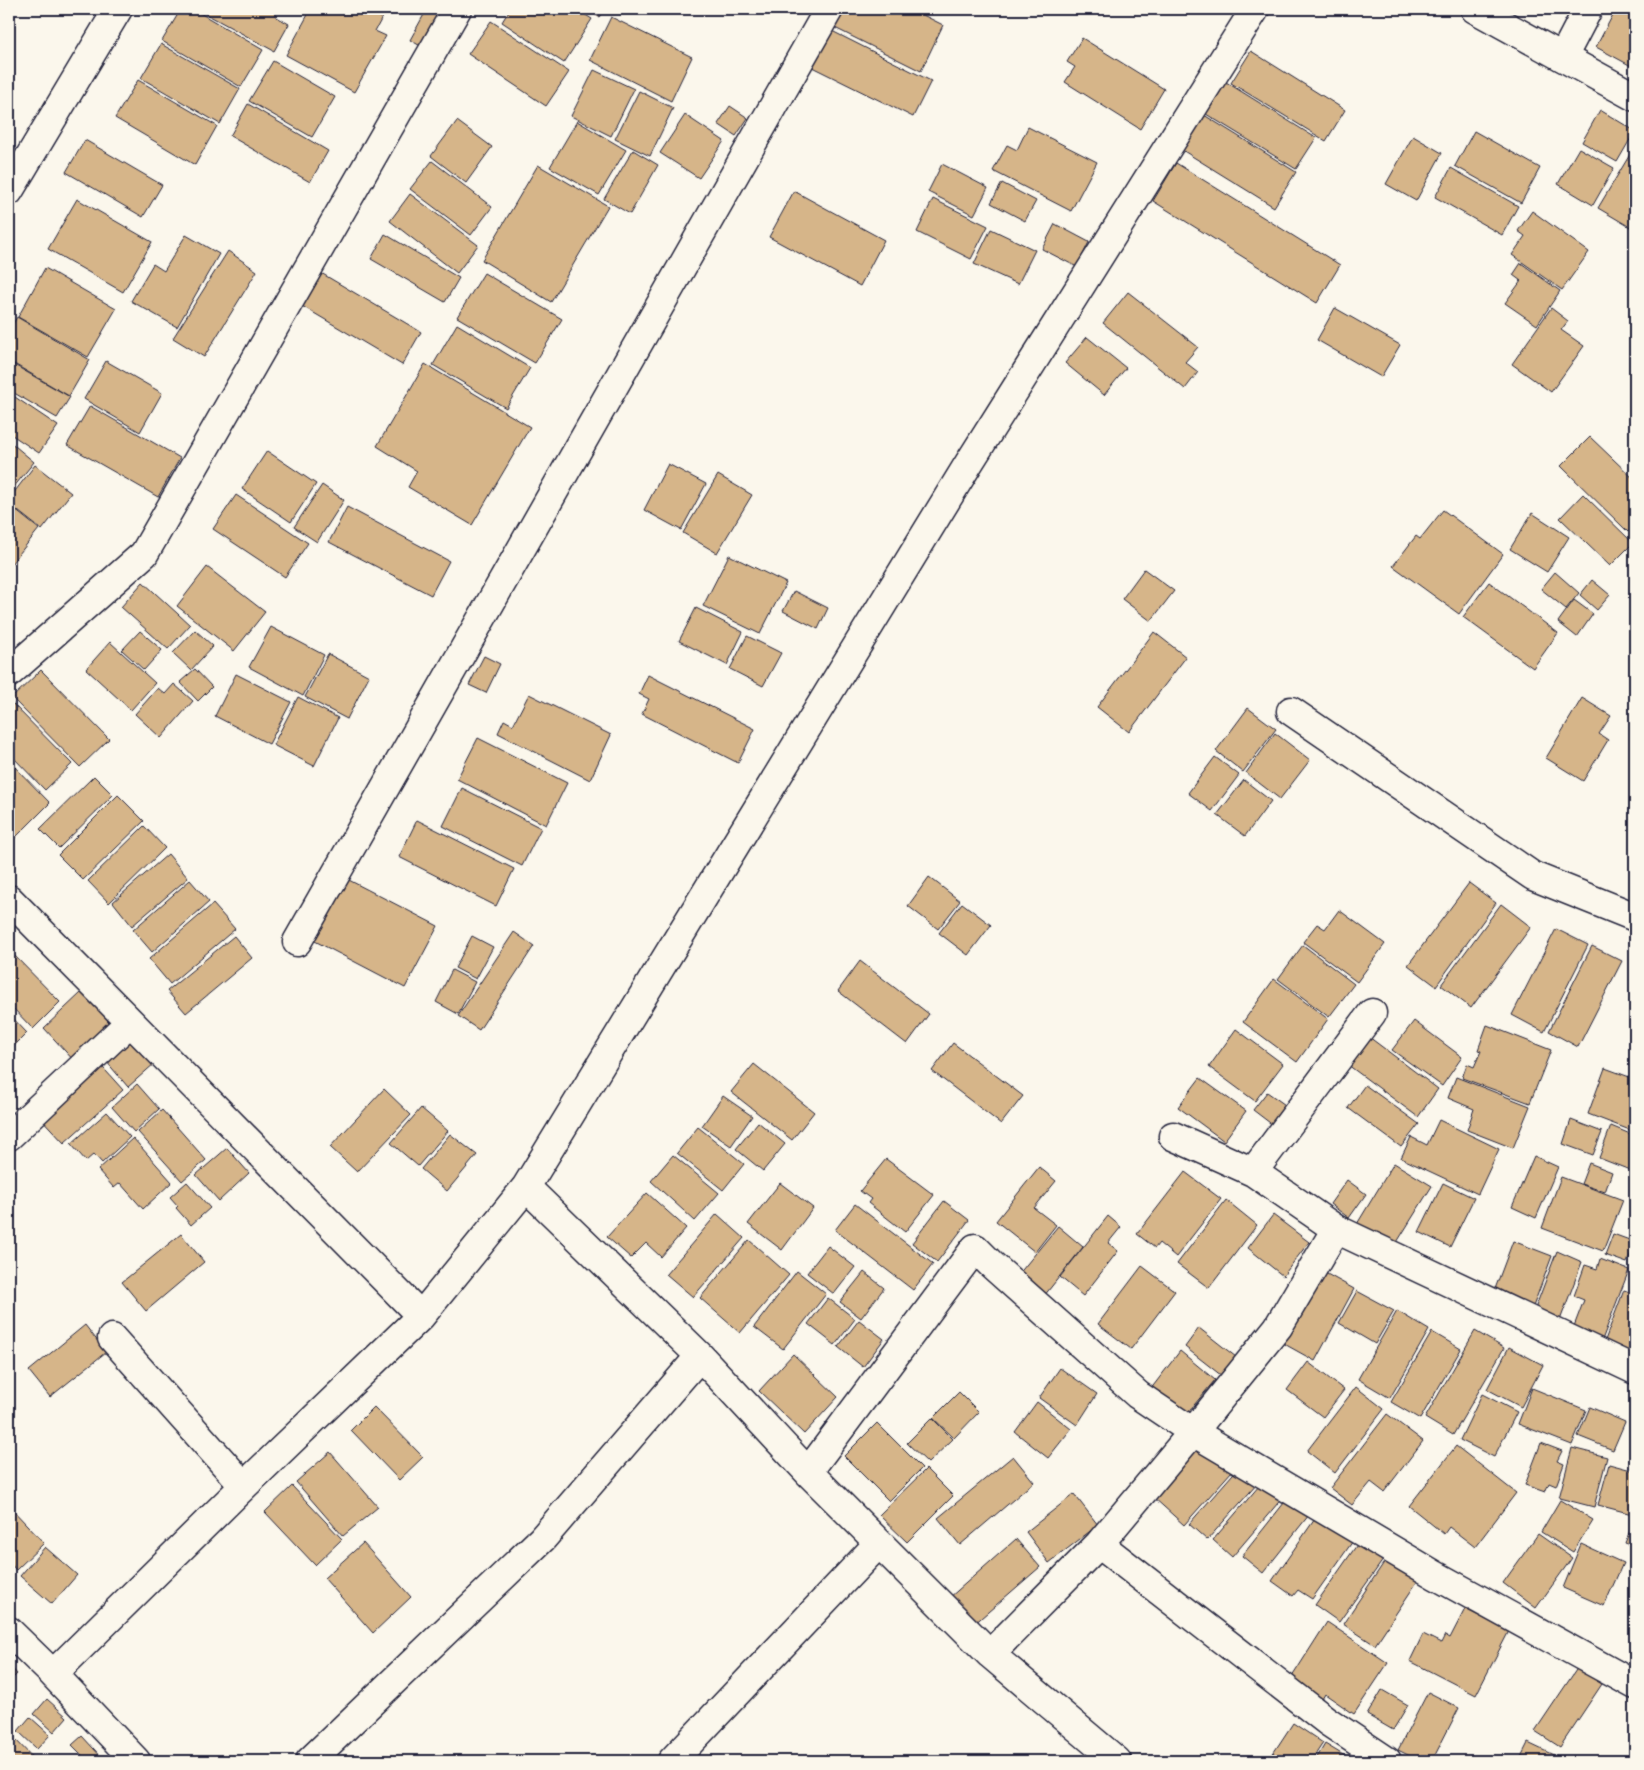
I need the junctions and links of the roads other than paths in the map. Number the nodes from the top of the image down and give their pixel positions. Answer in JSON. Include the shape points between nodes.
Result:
{"nodes":[{"id":1,"x":118,"y":9,"type":"edge"},
{"id":2,"x":457,"y":9,"type":"edge"},
{"id":3,"x":829,"y":9,"type":"edge"},
{"id":4,"x":1255,"y":9,"type":"edge"},
{"id":5,"x":1475,"y":9,"type":"edge"},
{"id":6,"x":1588,"y":9,"type":"edge"},
{"id":7,"x":1562,"y":57,"type":"junction"},
{"id":8,"x":1635,"y":96,"type":"edge"},
{"id":9,"x":9,"y":191,"type":"edge"},
{"id":10,"x":9,"y":673,"type":"edge"},
{"id":11,"x":1291,"y":711,"type":"dead end"},
{"id":12,"x":9,"y":899,"type":"edge"},
{"id":13,"x":1635,"y":917,"type":"edge"},
{"id":14,"x":297,"y":942,"type":"dead end"},
{"id":15,"x":1372,"y":1012,"type":"dead end"},
{"id":16,"x":129,"y":1023,"type":"junction"},
{"id":17,"x":9,"y":1136,"type":"edge"},
{"id":18,"x":1173,"y":1136,"type":"dead end"},
{"id":19,"x":1253,"y":1172,"type":"junction"},
{"id":20,"x":526,"y":1187,"type":"junction"},
{"id":21,"x":1336,"y":1229,"type":"junction"},
{"id":22,"x":421,"y":1316,"type":"junction"},
{"id":23,"x":112,"y":1338,"type":"dead end"},
{"id":24,"x":700,"y":1356,"type":"junction"},
{"id":25,"x":1635,"y":1370,"type":"edge"},
{"id":26,"x":1194,"y":1432,"type":"junction"},
{"id":27,"x":808,"y":1472,"type":"junction"},
{"id":28,"x":244,"y":1486,"type":"junction"},
{"id":29,"x":880,"y":1543,"type":"junction"},
{"id":30,"x":1100,"y":1544,"type":"junction"},
{"id":31,"x":9,"y":1632,"type":"edge"},
{"id":32,"x":990,"y":1654,"type":"junction"},
{"id":33,"x":53,"y":1674,"type":"junction"},
{"id":34,"x":1635,"y":1685,"type":"edge"},
{"id":35,"x":136,"y":1761,"type":"edge"},
{"id":36,"x":310,"y":1761,"type":"edge"},
{"id":37,"x":672,"y":1761,"type":"edge"},
{"id":38,"x":1117,"y":1761,"type":"edge"},
{"id":39,"x":1387,"y":1761,"type":"edge"}],
"edges":[{"from":1,"to":9,"type":"street"},
{"from":2,"to":10,"type":"street","via":[[144,554]]},
{"from":3,"to":14,"type":"street"},
{"from":4,"to":20,"type":"street","via":[[969,463]]},
{"from":5,"to":7,"type":"street"},
{"from":6,"to":7,"type":"street"},
{"from":7,"to":8,"type":"street"},
{"from":11,"to":13,"type":"street","via":[[1533,876]]},
{"from":12,"to":16,"type":"street"},
{"from":15,"to":19,"type":"street"},
{"from":16,"to":17,"type":"street"},
{"from":16,"to":22,"type":"street"},
{"from":18,"to":19,"type":"street"},
{"from":19,"to":21,"type":"street"},
{"from":20,"to":22,"type":"street"},
{"from":20,"to":24,"type":"street"},
{"from":21,"to":25,"type":"street"},
{"from":21,"to":26,"type":"street","via":[[1278,1327]]},
{"from":22,"to":28,"type":"street"},
{"from":23,"to":28,"type":"street"},
{"from":24,"to":27,"type":"street"},
{"from":24,"to":36,"type":"street","via":[[542,1539]]},
{"from":26,"to":27,"type":"street","via":[[1138,1395],[975,1248]]},
{"from":26,"to":30,"type":"street"},
{"from":26,"to":34,"type":"street","via":[[1435,1575]]},
{"from":27,"to":29,"type":"street"},
{"from":28,"to":33,"type":"street"},
{"from":29,"to":32,"type":"street"},
{"from":29,"to":37,"type":"street"},
{"from":30,"to":32,"type":"street"},
{"from":30,"to":39,"type":"street","via":[[1327,1721]]},
{"from":31,"to":33,"type":"street"},
{"from":32,"to":38,"type":"street"},
{"from":33,"to":35,"type":"street"}]}
